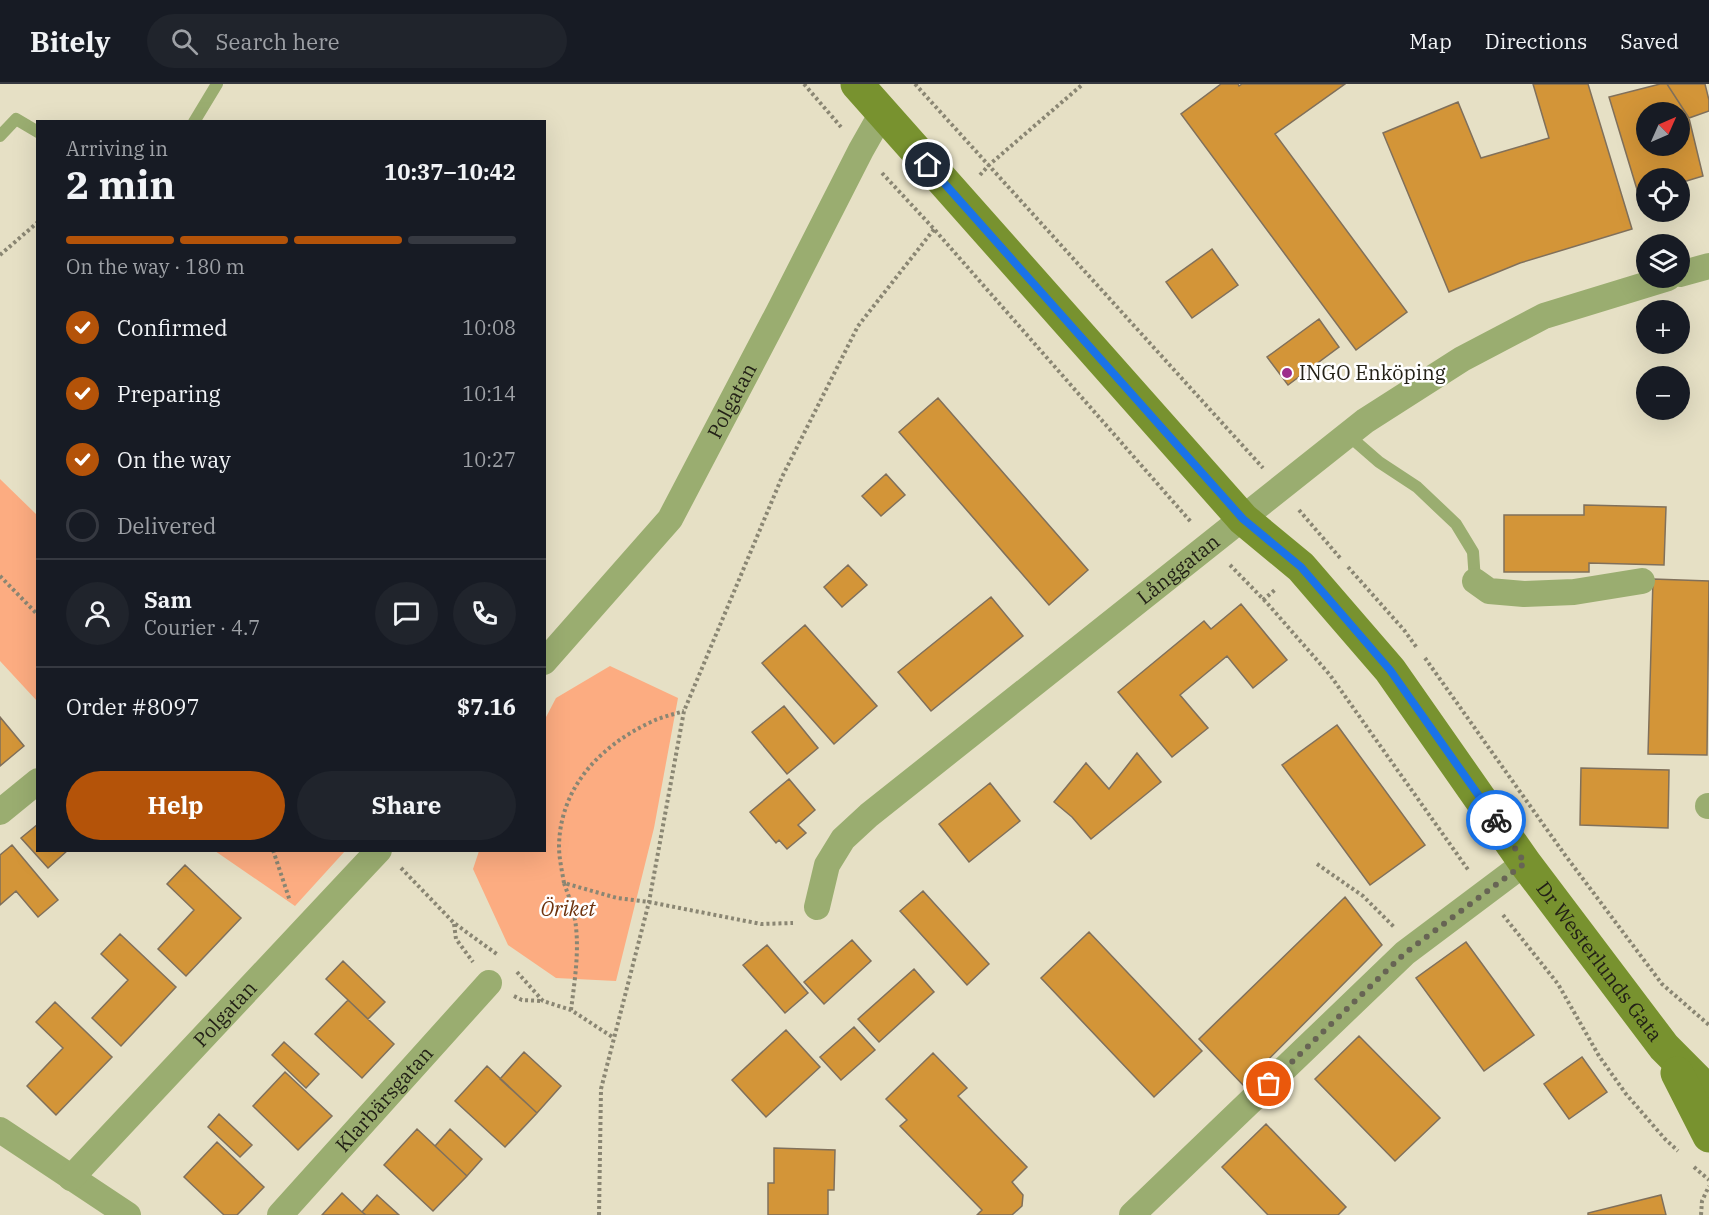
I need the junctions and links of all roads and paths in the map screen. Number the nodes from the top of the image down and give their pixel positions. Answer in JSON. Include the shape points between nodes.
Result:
{"nodes":[{"id":1,"x":217,"y":84,"type":"edge"},
{"id":2,"x":804,"y":84,"type":"edge"},
{"id":3,"x":856,"y":84,"type":"edge"},
{"id":4,"x":915,"y":84,"type":"edge"},
{"id":5,"x":1083,"y":84,"type":"edge"},
{"id":6,"x":882,"y":113,"type":"junction"},
{"id":7,"x":195,"y":120,"type":"edge"},
{"id":8,"x":36,"y":131,"type":"edge"},
{"id":9,"x":0,"y":136,"type":"edge"},
{"id":10,"x":861,"y":150,"type":"junction"},
{"id":11,"x":989,"y":165,"type":"junction"},
{"id":12,"x":958,"y":199,"type":"junction"},
{"id":13,"x":36,"y":224,"type":"edge"},
{"id":14,"x":934,"y":229,"type":"junction"},
{"id":15,"x":0,"y":255,"type":"edge"},
{"id":16,"x":1709,"y":266,"type":"edge"},
{"id":17,"x":1690,"y":271,"type":"edge"},
{"id":18,"x":1636,"y":286,"type":"edge"},
{"id":19,"x":1348,"y":435,"type":"junction"},
{"id":20,"x":1243,"y":519,"type":"junction"},
{"id":21,"x":1211,"y":545,"type":"junction"},
{"id":22,"x":0,"y":576,"type":"edge"},
{"id":23,"x":1475,"y":581,"type":"joint"},
{"id":24,"x":1642,"y":581,"type":"dead end"},
{"id":25,"x":36,"y":613,"type":"edge"},
{"id":26,"x":546,"y":660,"type":"edge"},
{"id":27,"x":684,"y":711,"type":"junction"},
{"id":28,"x":36,"y":783,"type":"edge"},
{"id":29,"x":0,"y":812,"type":"edge"},
{"id":30,"x":274,"y":852,"type":"edge"},
{"id":31,"x":377,"y":852,"type":"edge"},
{"id":32,"x":1525,"y":863,"type":"junction"},
{"id":33,"x":1317,"y":864,"type":"dead end"},
{"id":34,"x":399,"y":866,"type":"dead end"},
{"id":35,"x":564,"y":883,"type":"junction"},
{"id":36,"x":1485,"y":893,"type":"junction"},
{"id":37,"x":649,"y":902,"type":"junction"},
{"id":38,"x":817,"y":907,"type":"joint"},
{"id":39,"x":454,"y":923,"type":"junction"},
{"id":40,"x":302,"y":934,"type":"junction"},
{"id":41,"x":1413,"y":947,"type":"junction"},
{"id":42,"x":505,"y":960,"type":"dead end"},
{"id":43,"x":513,"y":968,"type":"dead end"},
{"id":44,"x":489,"y":983,"type":"joint"},
{"id":45,"x":572,"y":1010,"type":"junction"},
{"id":46,"x":614,"y":1038,"type":"junction"},
{"id":47,"x":1664,"y":1047,"type":"junction"},
{"id":48,"x":1709,"y":1092,"type":"edge"},
{"id":49,"x":0,"y":1130,"type":"edge"},
{"id":50,"x":1709,"y":1136,"type":"edge"},
{"id":51,"x":1679,"y":1152,"type":"dead end"},
{"id":52,"x":1693,"y":1166,"type":"dead end"},
{"id":53,"x":71,"y":1178,"type":"junction"},
{"id":54,"x":1709,"y":1180,"type":"edge"},
{"id":55,"x":1709,"y":1186,"type":"edge"},
{"id":56,"x":128,"y":1215,"type":"edge"},
{"id":57,"x":280,"y":1215,"type":"edge"},
{"id":58,"x":599,"y":1215,"type":"edge"},
{"id":59,"x":1132,"y":1215,"type":"edge"},
{"id":60,"x":1701,"y":1215,"type":"edge"}],
"edges":[{"from":1,"to":7,"type":"lane"},
{"from":2,"to":10,"type":"path"},
{"from":3,"to":6,"type":"main road","name":"Dr Westerlunds Gata"},
{"from":4,"to":11,"type":"path"},
{"from":5,"to":11,"type":"path"},
{"from":6,"to":10,"type":"street","name":"Polgatan"},
{"from":6,"to":12,"type":"main road","name":"Dr Westerlunds Gata"},
{"from":8,"to":9,"type":"lane","via":[[16,119]]},
{"from":10,"to":14,"type":"path"},
{"from":10,"to":26,"type":"street","name":"Polgatan","via":[[670,519]]},
{"from":11,"to":12,"type":"path"},
{"from":12,"to":14,"type":"path"},
{"from":12,"to":20,"type":"main road","name":"Dr Westerlunds Gata"},
{"from":13,"to":15,"type":"path"},
{"from":14,"to":21,"type":"path"},
{"from":14,"to":27,"type":"path","via":[[858,326],[782,477]]},
{"from":16,"to":17,"type":"street"},
{"from":18,"to":19,"type":"street","name":"Långgatan","via":[[1544,316],[1462,359]]},
{"from":19,"to":20,"type":"street","name":"Långgatan"},
{"from":19,"to":23,"type":"lane","via":[[1417,487],[1456,524],[1473,552]]},
{"from":20,"to":21,"type":"street","name":"Långgatan"},
{"from":20,"to":32,"type":"main road","name":"Dr Westerlunds Gata","via":[[1301,567],[1390,670]]},
{"from":21,"to":36,"type":"path","via":[[1330,675]]},
{"from":21,"to":38,"type":"street","name":"Långgatan","via":[[869,815],[843,839],[827,865]]},
{"from":22,"to":25,"type":"path"},
{"from":23,"to":24,"type":"street","via":[[1489,591],[1524,594],[1574,592]]},
{"from":27,"to":35,"type":"path","via":[[650,722],[619,739],[591,762],[570,794],[564,815],[559,846]]},
{"from":27,"to":37,"type":"path"},
{"from":28,"to":29,"type":"street"},
{"from":30,"to":40,"type":"path"},
{"from":31,"to":40,"type":"street","name":"Polgatan"},
{"from":32,"to":36,"type":"street"},
{"from":32,"to":47,"type":"main road","name":"Dr Westerlunds Gata"},
{"from":33,"to":41,"type":"path","via":[[1363,897]]},
{"from":34,"to":39,"type":"path"},
{"from":35,"to":37,"type":"path"},
{"from":35,"to":45,"type":"path","via":[[574,912],[576,968]]},
{"from":36,"to":41,"type":"street"},
{"from":36,"to":51,"type":"path","via":[[1558,984],[1626,1094]]},
{"from":37,"to":38,"type":"path","via":[[761,924],[797,923],[814,917]]},
{"from":37,"to":46,"type":"path"},
{"from":39,"to":42,"type":"path"},
{"from":39,"to":44,"type":"path","via":[[456,939]]},
{"from":40,"to":53,"type":"street","name":"Polgatan"},
{"from":41,"to":59,"type":"street"},
{"from":43,"to":45,"type":"path","via":[[543,1001]]},
{"from":44,"to":57,"type":"street","name":"Klarbärsgatan"},
{"from":45,"to":46,"type":"path"},
{"from":46,"to":58,"type":"path","via":[[601,1089]]},
{"from":47,"to":48,"type":"main road","name":"Dr Westerlunds Gata"},
{"from":47,"to":50,"type":"main road","name":"Dr Westerlunds Gata"},
{"from":49,"to":53,"type":"street"},
{"from":52,"to":54,"type":"path"},
{"from":53,"to":56,"type":"street"},
{"from":55,"to":60,"type":"path"}]}
